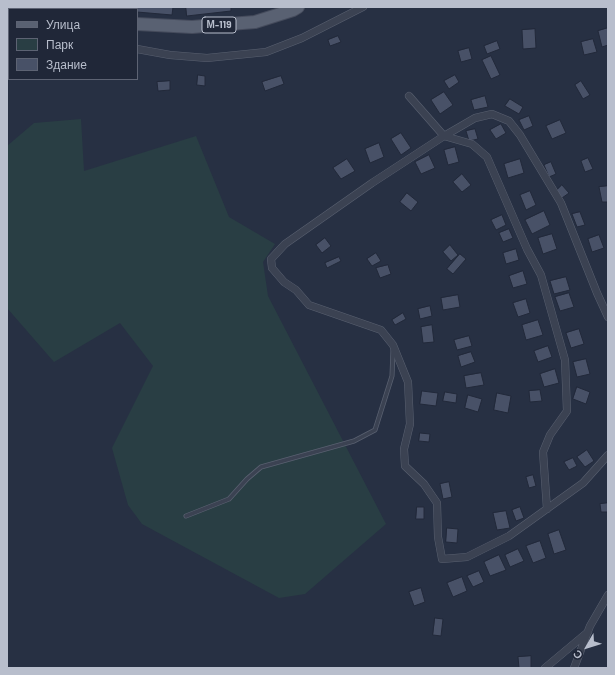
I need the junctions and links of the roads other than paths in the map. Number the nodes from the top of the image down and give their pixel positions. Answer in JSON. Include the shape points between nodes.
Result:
{"nodes":[{"id":1,"x":298,"y":7,"type":"edge"},
{"id":2,"x":363,"y":7,"type":"edge"},
{"id":3,"x":138,"y":24,"type":"edge"},
{"id":4,"x":138,"y":49,"type":"edge"},
{"id":5,"x":409,"y":96,"type":"dead end"},
{"id":6,"x":444,"y":136,"type":"junction"},
{"id":7,"x":608,"y":317,"type":"edge"},
{"id":8,"x":393,"y":345,"type":"junction"},
{"id":9,"x":608,"y":455,"type":"edge"},
{"id":10,"x":547,"y":509,"type":"junction"},
{"id":11,"x":186,"y":516,"type":"dead end"},
{"id":12,"x":608,"y":595,"type":"edge"},
{"id":13,"x":588,"y":632,"type":"junction"},
{"id":14,"x":545,"y":668,"type":"edge"},
{"id":15,"x":574,"y":668,"type":"edge"}],
"edges":[{"from":1,"to":3,"type":"main road","number":"М-119","via":[[255,22],[192,28]]},
{"from":2,"to":4,"type":"street","via":[[302,38],[266,52],[207,58]]},
{"from":5,"to":6,"type":"street"},
{"from":6,"to":7,"type":"street","via":[[475,118],[492,114],[509,121],[520,134],[561,203]]},
{"from":6,"to":8,"type":"street","via":[[285,244],[272,259],[272,268],[309,305],[381,330]]},
{"from":6,"to":10,"type":"street","via":[[472,144],[487,157],[540,275],[565,360],[567,411],[550,435],[543,452]]},
{"from":8,"to":10,"type":"street","via":[[408,382],[410,424],[404,449],[405,466],[424,484],[437,503],[438,537],[442,559],[467,557],[509,536]]},
{"from":8,"to":11,"type":"lane","via":[[392,376],[375,430],[354,441],[261,467],[229,499]]},
{"from":9,"to":10,"type":"street","via":[[583,483]]},
{"from":12,"to":13,"type":"street"},
{"from":13,"to":14,"type":"street"},
{"from":13,"to":15,"type":"street"}]}
